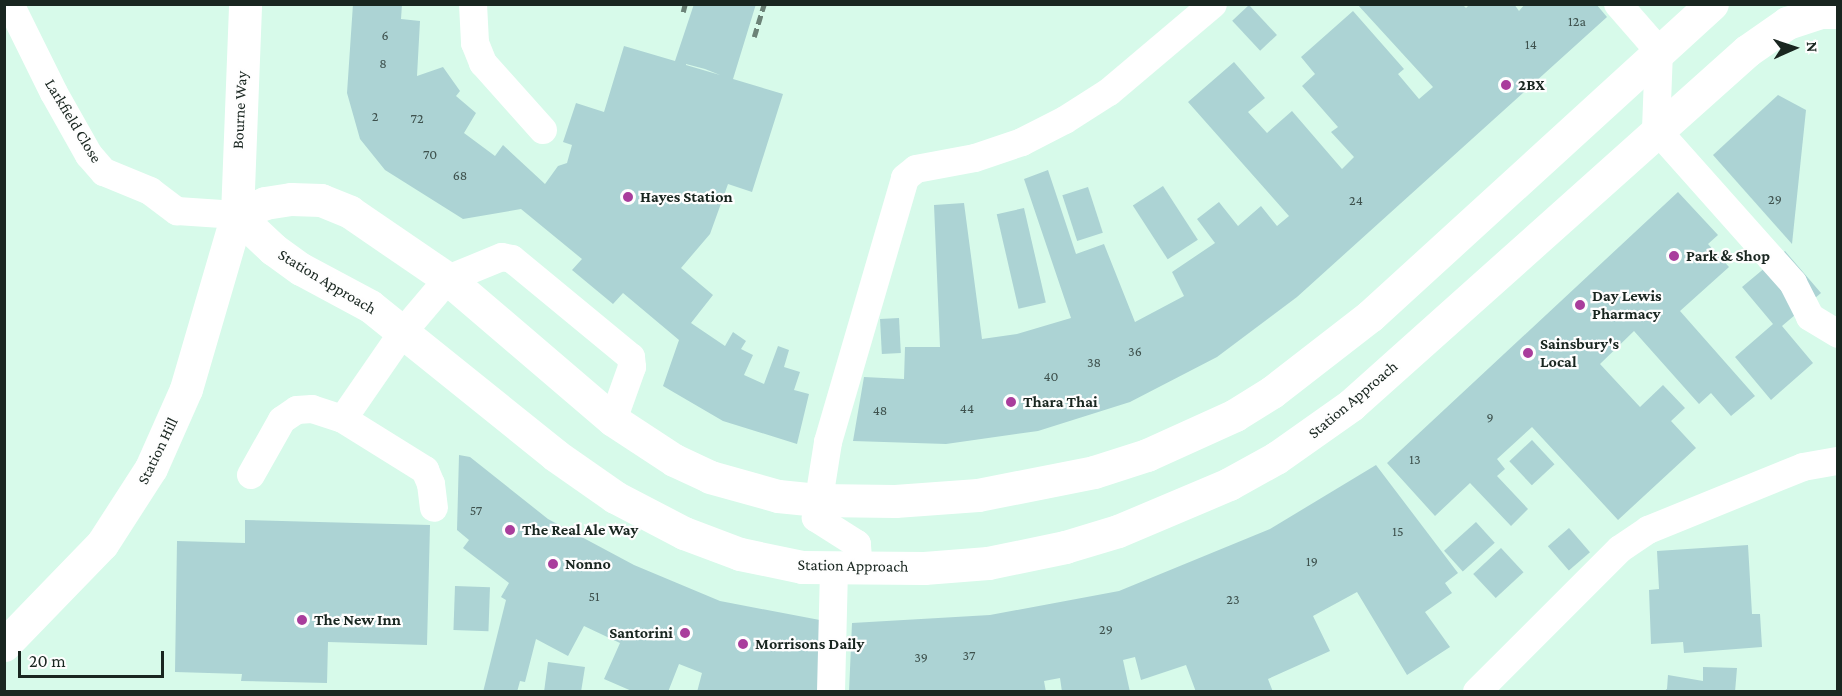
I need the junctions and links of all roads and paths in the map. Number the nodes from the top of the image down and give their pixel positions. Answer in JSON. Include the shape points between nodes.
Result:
{"nodes":[{"id":1,"x":10,"y":4,"type":"edge"},
{"id":2,"x":245,"y":4,"type":"edge"},
{"id":3,"x":473,"y":4,"type":"edge"},
{"id":4,"x":1213,"y":4,"type":"edge"},
{"id":5,"x":1618,"y":4,"type":"edge"},
{"id":6,"x":1712,"y":4,"type":"edge"},
{"id":7,"x":1838,"y":12,"type":"edge"},
{"id":8,"x":1659,"y":51,"type":"junction"},
{"id":9,"x":1656,"y":129,"type":"junction"},
{"id":10,"x":543,"y":130,"type":"dead end"},
{"id":11,"x":237,"y":215,"type":"junction"},
{"id":12,"x":448,"y":279,"type":"junction"},
{"id":13,"x":403,"y":332,"type":"junction"},
{"id":14,"x":1838,"y":334,"type":"edge"},
{"id":15,"x":343,"y":419,"type":"junction"},
{"id":16,"x":613,"y":420,"type":"junction"},
{"id":17,"x":1838,"y":461,"type":"edge"},
{"id":18,"x":251,"y":476,"type":"dead end"},
{"id":19,"x":818,"y":500,"type":"junction"},
{"id":20,"x":434,"y":508,"type":"dead end"},
{"id":21,"x":847,"y":569,"type":"junction"},
{"id":22,"x":4,"y":645,"type":"edge"},
{"id":23,"x":831,"y":692,"type":"edge"},
{"id":24,"x":1477,"y":692,"type":"edge"}],
"edges":[{"from":1,"to":11,"type":"lane","name":"Larkfield Close","via":[[54,93],[89,155],[104,172],[123,184],[150,191],[177,211]]},
{"from":2,"to":11,"type":"street","name":"Bourne Way"},
{"from":3,"to":10,"type":"lane","via":[[475,43],[483,63]]},
{"from":4,"to":19,"type":"lane","via":[[1132,74],[1065,120],[1022,142],[975,158],[916,169],[905,178],[846,376]]},
{"from":5,"to":8,"type":"lane"},
{"from":6,"to":8,"type":"street"},
{"from":7,"to":9,"type":"street","name":"Station Approach","via":[[1821,12],[1787,23],[1747,51]]},
{"from":8,"to":9,"type":"lane"},
{"from":8,"to":19,"type":"street","via":[[1550,156],[1370,316],[1272,392],[1235,415],[1147,455],[1041,484],[938,500]]},
{"from":9,"to":14,"type":"lane","via":[[1793,283],[1810,317]]},
{"from":9,"to":21,"type":"street","name":"Station Approach","via":[[1351,405],[1267,464],[1168,510],[1065,547],[988,563]]},
{"from":11,"to":12,"type":"street","via":[[265,203],[321,200],[376,227]]},
{"from":11,"to":13,"type":"street","name":"Station Approach","via":[[273,249],[370,306]]},
{"from":11,"to":22,"type":"street","name":"Station Hill","via":[[186,389],[150,468],[102,544]]},
{"from":12,"to":13,"type":"lane"},
{"from":12,"to":16,"type":"street"},
{"from":12,"to":16,"type":"lane","via":[[502,257],[513,260],[631,357],[632,367]]},
{"from":13,"to":15,"type":"lane"},
{"from":13,"to":21,"type":"street","name":"Station Approach","via":[[555,456],[649,516],[740,554]]},
{"from":15,"to":18,"type":"lane","via":[[312,409],[297,410],[282,420]]},
{"from":15,"to":20,"type":"lane","via":[[425,470]]},
{"from":16,"to":19,"type":"street","via":[[674,460],[710,477],[778,496]]},
{"from":17,"to":24,"type":"lane","via":[[1803,466],[1648,530],[1620,549]]},
{"from":19,"to":21,"type":"lane","via":[[816,518],[857,544]]},
{"from":21,"to":23,"type":"lane"}]}
